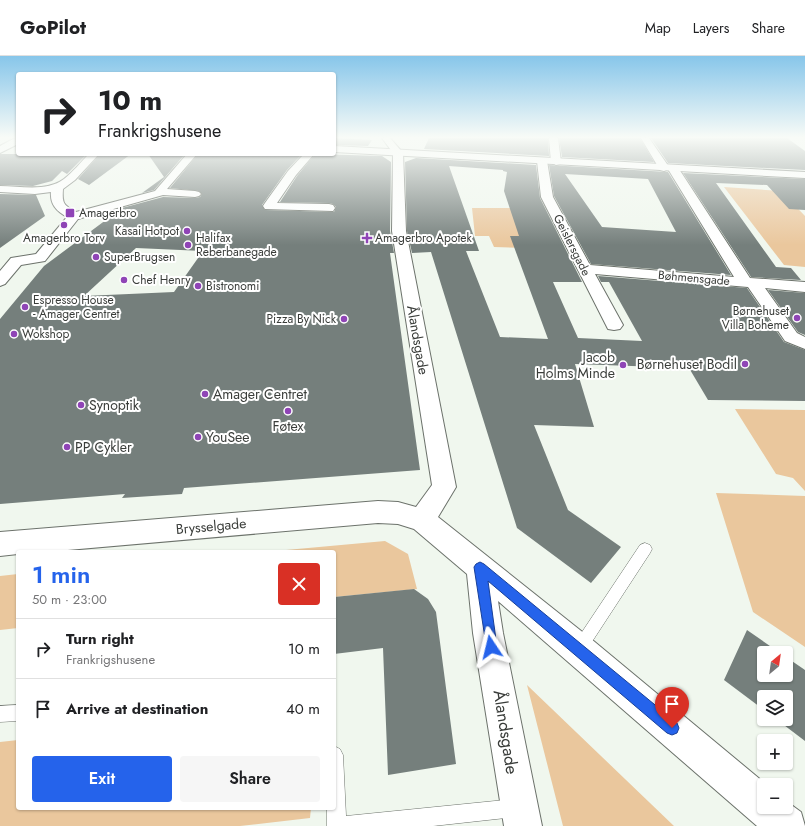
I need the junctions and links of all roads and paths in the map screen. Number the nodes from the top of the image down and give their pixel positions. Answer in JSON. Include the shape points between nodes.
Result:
{"nodes":[{"id":1,"x":75,"y":174,"type":"edge"},
{"id":2,"x":174,"y":174,"type":"edge"},
{"id":3,"x":291,"y":174,"type":"edge"},
{"id":4,"x":398,"y":174,"type":"edge"},
{"id":5,"x":544,"y":174,"type":"edge"},
{"id":6,"x":672,"y":174,"type":"edge"},
{"id":7,"x":770,"y":174,"type":"edge"},
{"id":8,"x":805,"y":176,"type":"edge"},
{"id":9,"x":57,"y":186,"type":"junction"},
{"id":10,"x":0,"y":189,"type":"edge"},
{"id":11,"x":163,"y":192,"type":"junction"},
{"id":12,"x":195,"y":194,"type":"dead end"},
{"id":13,"x":330,"y":208,"type":"dead end"},
{"id":14,"x":73,"y":216,"type":"junction"},
{"id":15,"x":584,"y":269,"type":"junction"},
{"id":16,"x":0,"y":281,"type":"edge"},
{"id":17,"x":749,"y":282,"type":"junction"},
{"id":18,"x":805,"y":287,"type":"edge"},
{"id":19,"x":614,"y":325,"type":"dead end"},
{"id":20,"x":805,"y":344,"type":"edge"},
{"id":21,"x":422,"y":520,"type":"junction"},
{"id":22,"x":0,"y":544,"type":"edge"},
{"id":23,"x":645,"y":549,"type":"dead end"},
{"id":24,"x":480,"y":567,"type":"junction"},
{"id":25,"x":579,"y":649,"type":"junction"},
{"id":26,"x":16,"y":713,"type":"edge"},
{"id":27,"x":0,"y":714,"type":"edge"},
{"id":28,"x":757,"y":801,"type":"edge"},
{"id":29,"x":336,"y":802,"type":"edge"},
{"id":30,"x":772,"y":814,"type":"edge"},
{"id":31,"x":521,"y":817,"type":"edge"},
{"id":32,"x":337,"y":826,"type":"edge"},
{"id":33,"x":340,"y":826,"type":"edge"},
{"id":34,"x":787,"y":826,"type":"edge"}],
"edges":[{"from":1,"to":9,"type":"street","via":[[67,182]]},
{"from":2,"to":11,"type":"street","via":[[160,190]]},
{"from":3,"to":13,"type":"street","via":[[269,206]]},
{"from":4,"to":21,"type":"street","name":"Ålandsgade","via":[[399,231],[444,487]]},
{"from":5,"to":15,"type":"street","name":"Geislersgade","via":[[547,198]]},
{"from":6,"to":17,"type":"street"},
{"from":7,"to":8,"type":"street"},
{"from":9,"to":10,"type":"street","via":[[37,190]]},
{"from":9,"to":14,"type":"street","via":[[56,200],[62,209]]},
{"from":11,"to":12,"type":"street"},
{"from":11,"to":14,"type":"street"},
{"from":14,"to":16,"type":"street","via":[[40,258],[10,258]]},
{"from":15,"to":17,"type":"street","name":"Bøhmensgade"},
{"from":15,"to":19,"type":"street","name":"Geislersgade"},
{"from":17,"to":18,"type":"street","name":"Bøhmensgade"},
{"from":17,"to":20,"type":"street","via":[[791,337]]},
{"from":21,"to":22,"type":"street","name":"Brysselgade","via":[[398,513],[378,512]]},
{"from":21,"to":24,"type":"street"},
{"from":23,"to":25,"type":"lane"},
{"from":24,"to":25,"type":"street"},
{"from":24,"to":31,"type":"street","name":"Ålandsgade","via":[[488,633]]},
{"from":25,"to":28,"type":"street"},
{"from":26,"to":27,"type":"lane"},
{"from":29,"to":32,"type":"lane"},
{"from":30,"to":34,"type":"street"},
{"from":31,"to":33,"type":"lane"}]}
